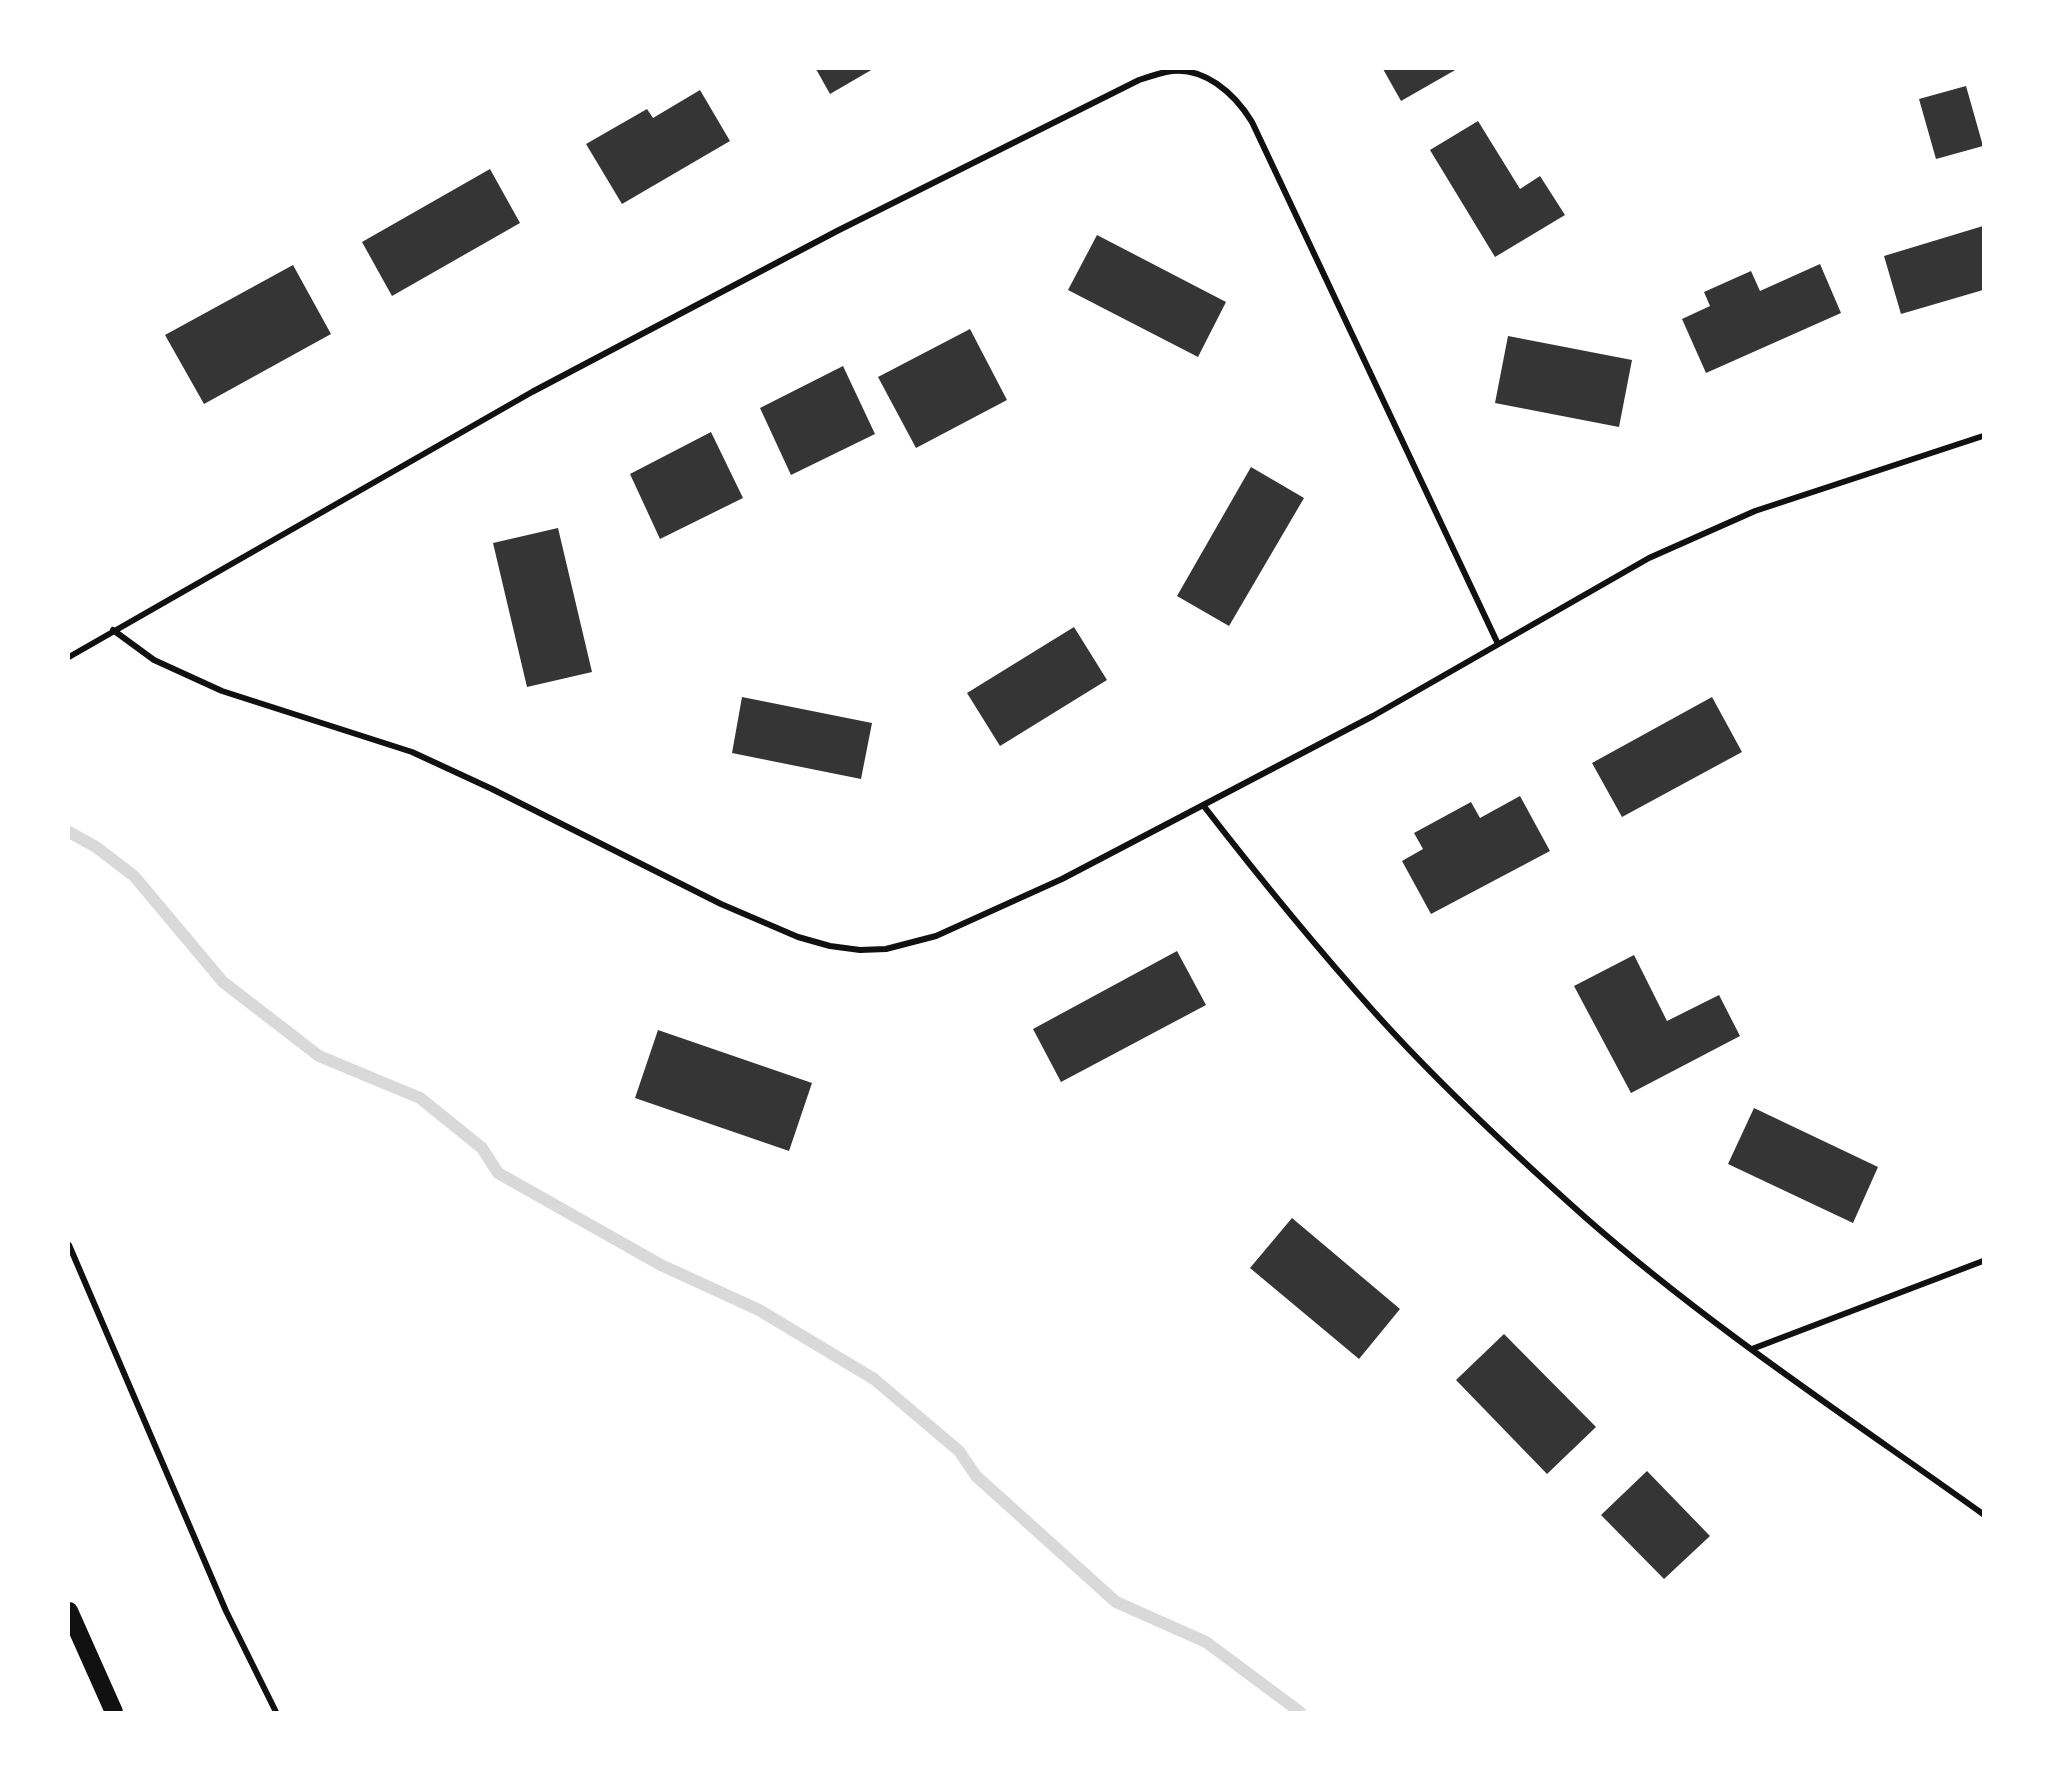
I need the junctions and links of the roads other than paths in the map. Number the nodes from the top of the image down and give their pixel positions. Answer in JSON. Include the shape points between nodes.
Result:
{"nodes":[{"id":1,"x":1196,"y":71,"type":"edge"},
{"id":2,"x":1983,"y":436,"type":"edge"},
{"id":3,"x":113,"y":630,"type":"junction"},
{"id":4,"x":1498,"y":644,"type":"junction"},
{"id":5,"x":69,"y":657,"type":"edge"},
{"id":6,"x":1203,"y":805,"type":"junction"},
{"id":7,"x":69,"y":1245,"type":"edge"},
{"id":8,"x":1983,"y":1261,"type":"edge"},
{"id":9,"x":1752,"y":1349,"type":"junction"},
{"id":10,"x":1983,"y":1514,"type":"edge"},
{"id":11,"x":69,"y":1611,"type":"edge"},
{"id":12,"x":114,"y":1712,"type":"edge"},
{"id":13,"x":276,"y":1712,"type":"edge"}],
"edges":[{"from":1,"to":3,"type":"street","via":[[1169,71],[1139,80],[837,231],[532,393]]},
{"from":1,"to":4,"type":"street","via":[[1216,82],[1243,107],[1252,122]]},
{"from":2,"to":4,"type":"street","via":[[1755,511],[1649,558]]},
{"from":3,"to":5,"type":"street"},
{"from":3,"to":6,"type":"street","via":[[154,660],[222,691],[412,752],[721,904],[798,937],[830,946],[886,949],[936,936],[1062,879]]},
{"from":4,"to":6,"type":"street","via":[[1373,716]]},
{"from":6,"to":9,"type":"street","via":[[1368,1005],[1459,1101],[1587,1219]]},
{"from":7,"to":13,"type":"street","via":[[226,1611]]},
{"from":8,"to":9,"type":"street"},
{"from":9,"to":10,"type":"street"},
{"from":11,"to":12,"type":"highway"}]}
